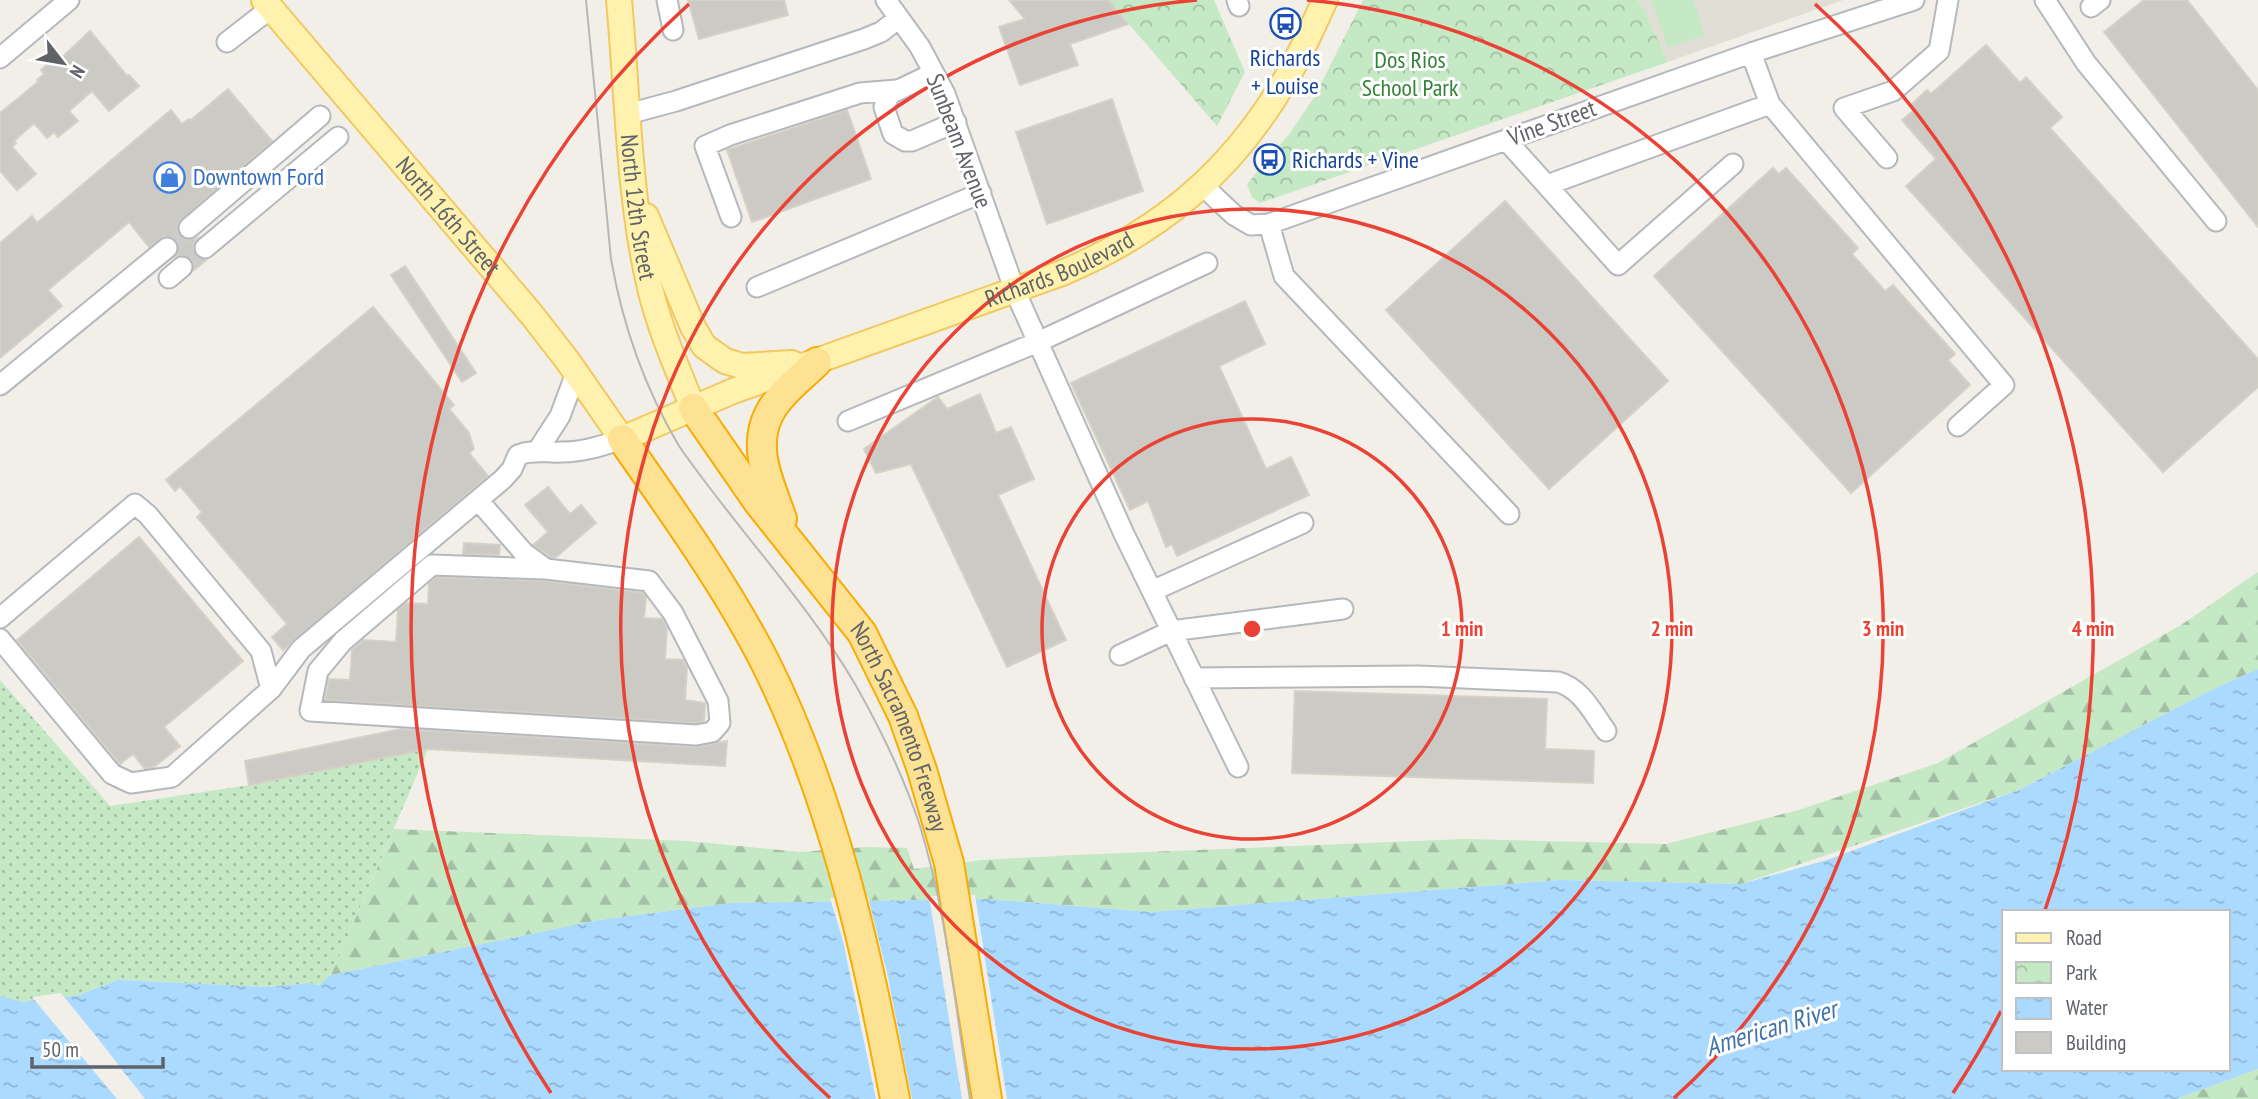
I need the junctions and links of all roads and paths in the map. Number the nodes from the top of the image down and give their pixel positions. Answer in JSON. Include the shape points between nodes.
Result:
{"nodes":[{"id":1,"x":69,"y":0,"type":"edge"},
{"id":2,"x":619,"y":0,"type":"edge"},
{"id":3,"x":667,"y":0,"type":"edge"},
{"id":4,"x":886,"y":0,"type":"edge"},
{"id":5,"x":1325,"y":0,"type":"edge"},
{"id":6,"x":1914,"y":0,"type":"edge"},
{"id":7,"x":1948,"y":0,"type":"edge"},
{"id":8,"x":2045,"y":0,"type":"edge"},
{"id":9,"x":268,"y":4,"type":"edge"},
{"id":10,"x":899,"y":18,"type":"junction"},
{"id":11,"x":673,"y":30,"type":"dead end"},
{"id":12,"x":227,"y":42,"type":"dead end"},
{"id":13,"x":1751,"y":53,"type":"junction"},
{"id":14,"x":0,"y":58,"type":"edge"},
{"id":15,"x":934,"y":73,"type":"junction"},
{"id":16,"x":896,"y":90,"type":"junction"},
{"id":17,"x":1770,"y":104,"type":"junction"},
{"id":18,"x":628,"y":114,"type":"junction"},
{"id":19,"x":320,"y":116,"type":"dead end"},
{"id":20,"x":956,"y":122,"type":"junction"},
{"id":21,"x":338,"y":137,"type":"dead end"},
{"id":22,"x":1506,"y":140,"type":"junction"},
{"id":23,"x":1887,"y":158,"type":"dead end"},
{"id":24,"x":1733,"y":164,"type":"dead end"},
{"id":25,"x":1202,"y":185,"type":"junction"},
{"id":26,"x":1547,"y":185,"type":"junction"},
{"id":27,"x":635,"y":191,"type":"junction"},
{"id":28,"x":981,"y":193,"type":"junction"},
{"id":29,"x":731,"y":217,"type":"dead end"},
{"id":30,"x":2216,"y":221,"type":"dead end"},
{"id":31,"x":1269,"y":224,"type":"junction"},
{"id":32,"x":189,"y":228,"type":"tunnel mouth"},
{"id":33,"x":205,"y":248,"type":"tunnel mouth"},
{"id":34,"x":160,"y":253,"type":"tunnel mouth"},
{"id":35,"x":1207,"y":263,"type":"dead end"},
{"id":36,"x":757,"y":287,"type":"dead end"},
{"id":37,"x":1015,"y":291,"type":"junction"},
{"id":38,"x":1038,"y":342,"type":"junction"},
{"id":39,"x":817,"y":362,"type":"junction"},
{"id":40,"x":576,"y":373,"type":"junction"},
{"id":41,"x":0,"y":385,"type":"edge"},
{"id":42,"x":693,"y":408,"type":"junction"},
{"id":43,"x":848,"y":421,"type":"dead end"},
{"id":44,"x":1958,"y":426,"type":"dead end"},
{"id":45,"x":622,"y":439,"type":"junction"},
{"id":46,"x":538,"y":450,"type":"junction"},
{"id":47,"x":478,"y":500,"type":"junction"},
{"id":48,"x":1509,"y":514,"type":"dead end"},
{"id":49,"x":1303,"y":523,"type":"dead end"},
{"id":50,"x":790,"y":542,"type":"junction"},
{"id":51,"x":546,"y":569,"type":"junction"},
{"id":52,"x":1152,"y":591,"type":"junction"},
{"id":53,"x":1343,"y":609,"type":"dead end"},
{"id":54,"x":0,"y":618,"type":"edge"},
{"id":55,"x":1171,"y":631,"type":"junction"},
{"id":56,"x":0,"y":639,"type":"edge"},
{"id":57,"x":1120,"y":655,"type":"dead end"},
{"id":58,"x":1195,"y":678,"type":"junction"},
{"id":59,"x":271,"y":689,"type":"junction"},
{"id":60,"x":1606,"y":731,"type":"dead end"},
{"id":61,"x":1238,"y":767,"type":"dead end"},
{"id":62,"x":895,"y":1099,"type":"edge"},
{"id":63,"x":988,"y":1099,"type":"edge"}],
"edges":[{"from":1,"to":14,"type":"street"},
{"from":2,"to":18,"type":"main road","name":"North 12th Street"},
{"from":3,"to":11,"type":"street"},
{"from":4,"to":10,"type":"street","name":"Sunbeam Avenue"},
{"from":5,"to":25,"type":"main road","name":"Richards Boulevard","via":[[1260,120]]},
{"from":6,"to":13,"type":"street","name":"Vine Street"},
{"from":7,"to":23,"type":"street","via":[[1939,51],[1894,91],[1844,108]]},
{"from":8,"to":30,"type":"street","via":[[2086,63]]},
{"from":9,"to":12,"type":"street"},
{"from":9,"to":40,"type":"main road","name":"North 16th Street"},
{"from":10,"to":15,"type":"street","name":"Sunbeam Avenue"},
{"from":10,"to":18,"type":"street","via":[[864,39]]},
{"from":13,"to":17,"type":"street"},
{"from":13,"to":22,"type":"street","name":"Vine Street"},
{"from":15,"to":16,"type":"street"},
{"from":15,"to":20,"type":"street","name":"Sunbeam Avenue"},
{"from":16,"to":20,"type":"street","via":[[884,107],[893,134],[899,138],[912,141]]},
{"from":16,"to":29,"type":"street","via":[[860,93],[705,146]]},
{"from":17,"to":26,"type":"street"},
{"from":17,"to":44,"type":"street","via":[[2004,385]]},
{"from":18,"to":27,"type":"main road","name":"North 12th Street"},
{"from":19,"to":32,"type":"street"},
{"from":20,"to":28,"type":"street","name":"Sunbeam Avenue"},
{"from":21,"to":33,"type":"street"},
{"from":22,"to":26,"type":"street"},
{"from":22,"to":31,"type":"street","name":"Vine Street"},
{"from":24,"to":26,"type":"street","via":[[1618,265]]},
{"from":25,"to":31,"type":"street","via":[[1251,225]]},
{"from":25,"to":37,"type":"main road","name":"Richards Boulevard","via":[[1167,216],[1109,252]]},
{"from":27,"to":39,"type":"main road","via":[[698,339],[710,352],[742,366]]},
{"from":27,"to":42,"type":"main road","name":"North 12th Street","via":[[652,295]]},
{"from":28,"to":36,"type":"street"},
{"from":28,"to":37,"type":"street","name":"Sunbeam Avenue"},
{"from":31,"to":48,"type":"street","via":[[1284,276]]},
{"from":34,"to":41,"type":"street"},
{"from":35,"to":38,"type":"street"},
{"from":37,"to":38,"type":"street","name":"Sunbeam Avenue"},
{"from":37,"to":39,"type":"main road","name":"Richards Boulevard"},
{"from":38,"to":43,"type":"street"},
{"from":38,"to":52,"type":"street","name":"Sunbeam Avenue"},
{"from":39,"to":42,"type":"main road","name":"Richards Boulevard"},
{"from":39,"to":50,"type":"highway","via":[[768,415],[761,444]]},
{"from":40,"to":45,"type":"main road","name":"North 16th Street"},
{"from":40,"to":46,"type":"street","via":[[560,416]]},
{"from":42,"to":45,"type":"main road","name":"Richards Boulevard"},
{"from":42,"to":50,"type":"highway","name":"North Sacramento Freeway"},
{"from":45,"to":46,"type":"street","via":[[592,449]]},
{"from":45,"to":62,"type":"highway","via":[[715,576],[782,699],[831,827]]},
{"from":46,"to":47,"type":"street","via":[[518,456],[512,469]]},
{"from":47,"to":51,"type":"street","via":[[524,553]]},
{"from":47,"to":59,"type":"street","via":[[301,649]]},
{"from":49,"to":52,"type":"street"},
{"from":50,"to":63,"type":"highway","name":"North Sacramento Freeway","via":[[862,633],[913,742],[949,863]]},
{"from":51,"to":51,"type":"street","via":[[649,581],[673,613],[718,701],[720,723],[712,732],[696,735],[310,711],[318,671],[343,640],[432,565]]},
{"from":52,"to":55,"type":"street","name":"Sunbeam Avenue"},
{"from":53,"to":55,"type":"street"},
{"from":54,"to":59,"type":"street","via":[[135,504],[261,651]]},
{"from":55,"to":57,"type":"street"},
{"from":55,"to":58,"type":"street","name":"Sunbeam Avenue"},
{"from":56,"to":59,"type":"street","via":[[111,774],[131,783],[172,777]]},
{"from":58,"to":60,"type":"street","via":[[1418,676],[1558,682],[1579,694]]},
{"from":58,"to":61,"type":"street","name":"Sunbeam Avenue"}]}
